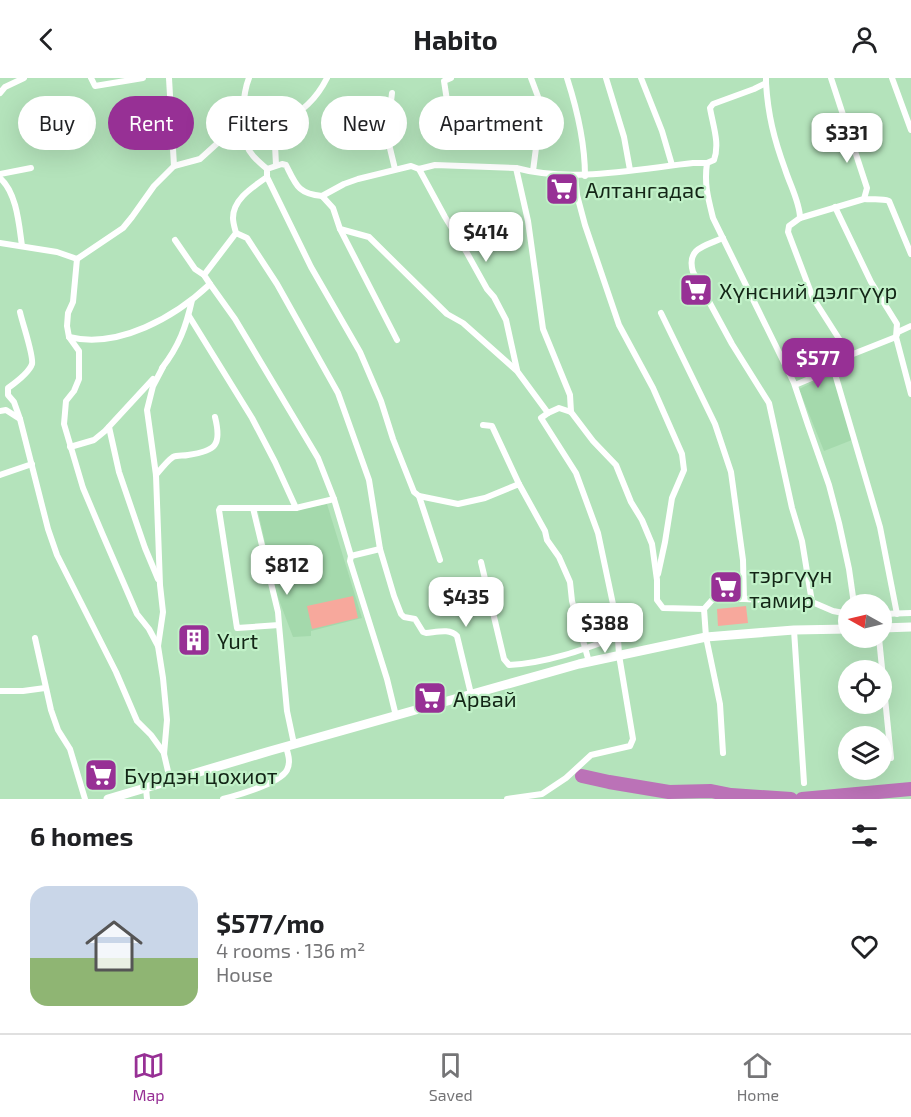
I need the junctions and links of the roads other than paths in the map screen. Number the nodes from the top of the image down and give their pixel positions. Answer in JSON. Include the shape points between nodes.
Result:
{"nodes":[{"id":1,"x":24,"y":78,"type":"edge"},
{"id":2,"x":91,"y":78,"type":"edge"},
{"id":3,"x":143,"y":78,"type":"edge"},
{"id":4,"x":169,"y":78,"type":"edge"},
{"id":5,"x":249,"y":78,"type":"edge"},
{"id":6,"x":327,"y":78,"type":"edge"},
{"id":7,"x":452,"y":78,"type":"edge"},
{"id":8,"x":531,"y":78,"type":"edge"},
{"id":9,"x":567,"y":78,"type":"edge"},
{"id":10,"x":606,"y":78,"type":"edge"},
{"id":11,"x":641,"y":78,"type":"edge"},
{"id":12,"x":831,"y":78,"type":"edge"},
{"id":13,"x":892,"y":78,"type":"edge"},
{"id":14,"x":766,"y":80,"type":"edge"},
{"id":15,"x":0,"y":93,"type":"edge"},
{"id":16,"x":392,"y":93,"type":"dead end"},
{"id":17,"x":245,"y":96,"type":"edge"},
{"id":18,"x":446,"y":96,"type":"edge"},
{"id":19,"x":911,"y":130,"type":"edge"},
{"id":20,"x":210,"y":150,"type":"edge"},
{"id":21,"x":250,"y":150,"type":"edge"},
{"id":22,"x":707,"y":163,"type":"junction"},
{"id":23,"x":276,"y":165,"type":"junction"},
{"id":24,"x":672,"y":165,"type":"junction"},
{"id":25,"x":174,"y":166,"type":"junction"},
{"id":26,"x":31,"y":168,"type":"dead end"},
{"id":27,"x":516,"y":168,"type":"junction"},
{"id":28,"x":267,"y":169,"type":"junction"},
{"id":29,"x":419,"y":169,"type":"junction"},
{"id":30,"x":395,"y":170,"type":"junction"},
{"id":31,"x":630,"y":170,"type":"junction"},
{"id":32,"x":534,"y":171,"type":"junction"},
{"id":33,"x":575,"y":175,"type":"junction"},
{"id":34,"x":0,"y":176,"type":"edge"},
{"id":35,"x":585,"y":176,"type":"junction"},
{"id":36,"x":267,"y":177,"type":"junction"},
{"id":37,"x":322,"y":196,"type":"junction"},
{"id":38,"x":864,"y":199,"type":"junction"},
{"id":39,"x":835,"y":207,"type":"junction"},
{"id":40,"x":800,"y":218,"type":"junction"},
{"id":41,"x":340,"y":229,"type":"junction"},
{"id":42,"x":236,"y":233,"type":"junction"},
{"id":43,"x":723,"y":238,"type":"junction"},
{"id":44,"x":175,"y":240,"type":"dead end"},
{"id":45,"x":0,"y":243,"type":"edge"},
{"id":46,"x":22,"y":246,"type":"junction"},
{"id":47,"x":911,"y":254,"type":"edge"},
{"id":48,"x":77,"y":259,"type":"junction"},
{"id":49,"x":204,"y":275,"type":"junction"},
{"id":50,"x":210,"y":284,"type":"junction"},
{"id":51,"x":192,"y":300,"type":"junction"},
{"id":52,"x":20,"y":312,"type":"dead end"},
{"id":53,"x":660,"y":313,"type":"dead end"},
{"id":54,"x":189,"y":316,"type":"junction"},
{"id":55,"x":911,"y":326,"type":"edge"},
{"id":56,"x":69,"y":337,"type":"junction"},
{"id":57,"x":896,"y":337,"type":"junction"},
{"id":58,"x":397,"y":340,"type":"dead end"},
{"id":59,"x":843,"y":358,"type":"junction"},
{"id":60,"x":163,"y":367,"type":"junction"},
{"id":61,"x":835,"y":370,"type":"junction"},
{"id":62,"x":517,"y":371,"type":"junction"},
{"id":63,"x":795,"y":385,"type":"junction"},
{"id":64,"x":911,"y":394,"type":"edge"},
{"id":65,"x":0,"y":411,"type":"edge"},
{"id":66,"x":571,"y":412,"type":"junction"},
{"id":67,"x":548,"y":413,"type":"junction"},
{"id":68,"x":214,"y":417,"type":"dead end"},
{"id":69,"x":20,"y":419,"type":"junction"},
{"id":70,"x":483,"y":425,"type":"dead end"},
{"id":71,"x":109,"y":427,"type":"junction"},
{"id":72,"x":70,"y":447,"type":"junction"},
{"id":73,"x":32,"y":464,"type":"junction"},
{"id":74,"x":0,"y":475,"type":"edge"},
{"id":75,"x":156,"y":475,"type":"junction"},
{"id":76,"x":519,"y":484,"type":"junction"},
{"id":77,"x":419,"y":496,"type":"junction"},
{"id":78,"x":334,"y":499,"type":"junction"},
{"id":79,"x":253,"y":508,"type":"junction"},
{"id":80,"x":296,"y":508,"type":"junction"},
{"id":81,"x":380,"y":549,"type":"junction"},
{"id":82,"x":351,"y":556,"type":"junction"},
{"id":83,"x":440,"y":560,"type":"dead end"},
{"id":84,"x":481,"y":562,"type":"dead end"},
{"id":85,"x":657,"y":580,"type":"junction"},
{"id":86,"x":160,"y":585,"type":"junction"},
{"id":87,"x":853,"y":594,"type":"edge"},
{"id":88,"x":744,"y":598,"type":"junction"},
{"id":89,"x":812,"y":602,"type":"junction"},
{"id":90,"x":704,"y":609,"type":"junction"},
{"id":91,"x":838,"y":612,"type":"edge"},
{"id":92,"x":911,"y":613,"type":"edge"},
{"id":93,"x":892,"y":614,"type":"edge"},
{"id":94,"x":897,"y":614,"type":"junction"},
{"id":95,"x":279,"y":625,"type":"junction"},
{"id":96,"x":911,"y":627,"type":"edge"},
{"id":97,"x":892,"y":628,"type":"edge"},
{"id":98,"x":838,"y":629,"type":"edge"},
{"id":99,"x":794,"y":630,"type":"junction"},
{"id":100,"x":617,"y":637,"type":"junction"},
{"id":101,"x":706,"y":637,"type":"junction"},
{"id":102,"x":35,"y":638,"type":"dead end"},
{"id":103,"x":158,"y":646,"type":"junction"},
{"id":104,"x":880,"y":648,"type":"edge"},
{"id":105,"x":585,"y":649,"type":"junction"},
{"id":106,"x":619,"y":655,"type":"junction"},
{"id":107,"x":550,"y":659,"type":"junction"},
{"id":108,"x":590,"y":662,"type":"junction"},
{"id":109,"x":554,"y":671,"type":"junction"},
{"id":110,"x":45,"y":688,"type":"junction"},
{"id":111,"x":0,"y":691,"type":"edge"},
{"id":112,"x":471,"y":694,"type":"junction"},
{"id":113,"x":396,"y":716,"type":"junction"},
{"id":114,"x":888,"y":726,"type":"edge"},
{"id":115,"x":290,"y":746,"type":"junction"},
{"id":116,"x":723,"y":753,"type":"dead end"},
{"id":117,"x":164,"y":754,"type":"junction"},
{"id":118,"x":170,"y":780,"type":"junction"},
{"id":119,"x":804,"y":783,"type":"dead end"},
{"id":120,"x":146,"y":788,"type":"junction"},
{"id":121,"x":85,"y":799,"type":"edge"},
{"id":122,"x":108,"y":799,"type":"edge"},
{"id":123,"x":147,"y":799,"type":"edge"},
{"id":124,"x":223,"y":799,"type":"edge"},
{"id":125,"x":507,"y":799,"type":"edge"}],
"edges":[{"from":1,"to":15,"type":"street"},
{"from":2,"to":3,"type":"street","via":[[95,86]]},
{"from":4,"to":25,"type":"street"},
{"from":5,"to":17,"type":"street"},
{"from":6,"to":23,"type":"street","via":[[309,105],[276,128]]},
{"from":7,"to":18,"type":"street","via":[[444,81]]},
{"from":8,"to":32,"type":"street","via":[[540,102]]},
{"from":9,"to":35,"type":"street","via":[[581,135]]},
{"from":10,"to":31,"type":"street"},
{"from":11,"to":24,"type":"street"},
{"from":12,"to":38,"type":"street","via":[[867,188]]},
{"from":13,"to":19,"type":"street"},
{"from":14,"to":22,"type":"street","via":[[710,108],[717,152],[714,160]]},
{"from":14,"to":40,"type":"street","via":[[773,136],[800,207]]},
{"from":16,"to":30,"type":"street","via":[[387,136]]},
{"from":20,"to":25,"type":"street","via":[[200,159]]},
{"from":21,"to":28,"type":"street"},
{"from":22,"to":24,"type":"street"},
{"from":22,"to":43,"type":"street","via":[[707,194]]},
{"from":23,"to":28,"type":"street"},
{"from":23,"to":37,"type":"street","via":[[286,165],[303,192]]},
{"from":24,"to":31,"type":"street"},
{"from":25,"to":48,"type":"street","via":[[153,186],[123,228]]},
{"from":26,"to":34,"type":"street"},
{"from":27,"to":29,"type":"street","via":[[435,165]]},
{"from":27,"to":32,"type":"street"},
{"from":27,"to":66,"type":"street","via":[[528,221],[543,329],[570,395]]},
{"from":28,"to":36,"type":"street"},
{"from":29,"to":30,"type":"street","via":[[411,166]]},
{"from":29,"to":62,"type":"street","via":[[506,320]]},
{"from":30,"to":37,"type":"street","via":[[344,184]]},
{"from":31,"to":35,"type":"street"},
{"from":32,"to":33,"type":"street"},
{"from":33,"to":35,"type":"street"},
{"from":33,"to":85,"type":"street","via":[[585,225],[619,326],[653,388],[682,454],[684,470],[672,498]]},
{"from":34,"to":46,"type":"street","via":[[17,212]]},
{"from":36,"to":42,"type":"street","via":[[239,200],[233,217]]},
{"from":36,"to":77,"type":"street","via":[[311,267],[360,352],[414,492]]},
{"from":37,"to":41,"type":"street","via":[[333,208]]},
{"from":38,"to":39,"type":"street"},
{"from":38,"to":47,"type":"street","via":[[889,201]]},
{"from":39,"to":40,"type":"street"},
{"from":39,"to":57,"type":"street","via":[[871,282],[897,324]]},
{"from":40,"to":59,"type":"street","via":[[789,226],[788,232],[813,298],[843,345]]},
{"from":41,"to":58,"type":"street"},
{"from":41,"to":62,"type":"street","via":[[369,237],[447,314],[463,323]]},
{"from":42,"to":49,"type":"street"},
{"from":42,"to":81,"type":"street","via":[[247,238],[277,284],[338,393],[369,480]]},
{"from":43,"to":63,"type":"street"},
{"from":43,"to":89,"type":"street","via":[[695,251],[691,265],[732,344],[769,403],[802,541]]},
{"from":44,"to":49,"type":"street","via":[[195,269]]},
{"from":45,"to":46,"type":"street"},
{"from":46,"to":48,"type":"street"},
{"from":48,"to":56,"type":"street","via":[[73,302],[68,313]]},
{"from":49,"to":50,"type":"street"},
{"from":50,"to":51,"type":"street"},
{"from":50,"to":78,"type":"street","via":[[275,383],[318,458]]},
{"from":51,"to":54,"type":"street"},
{"from":51,"to":56,"type":"street","via":[[162,320],[106,340]]},
{"from":52,"to":69,"type":"street","via":[[32,363],[8,388],[8,395]]},
{"from":53,"to":88,"type":"street","via":[[715,424],[731,472]]},
{"from":54,"to":60,"type":"street","via":[[178,346]]},
{"from":54,"to":80,"type":"street","via":[[252,418]]},
{"from":55,"to":57,"type":"street"},
{"from":56,"to":72,"type":"street","via":[[79,351],[79,379],[66,401],[64,424]]},
{"from":57,"to":59,"type":"street"},
{"from":57,"to":64,"type":"street"},
{"from":59,"to":61,"type":"street"},
{"from":60,"to":71,"type":"street"},
{"from":60,"to":75,"type":"street","via":[[147,410]]},
{"from":61,"to":63,"type":"street"},
{"from":61,"to":94,"type":"street","via":[[880,527]]},
{"from":62,"to":67,"type":"street"},
{"from":63,"to":87,"type":"street","via":[[832,494]]},
{"from":65,"to":69,"type":"street","via":[[6,410]]},
{"from":66,"to":67,"type":"street","via":[[559,408]]},
{"from":66,"to":85,"type":"street","via":[[616,465],[652,544]]},
{"from":67,"to":100,"type":"street","via":[[541,418],[576,473],[598,534]]},
{"from":68,"to":75,"type":"street","via":[[218,440],[212,448],[174,457]]},
{"from":69,"to":73,"type":"street"},
{"from":70,"to":76,"type":"street","via":[[492,426]]},
{"from":71,"to":72,"type":"street","via":[[94,440]]},
{"from":71,"to":86,"type":"street","via":[[119,471]]},
{"from":72,"to":103,"type":"street","via":[[83,488],[137,614]]},
{"from":73,"to":74,"type":"street"},
{"from":73,"to":117,"type":"street","via":[[57,555],[136,721]]},
{"from":75,"to":86,"type":"street"},
{"from":76,"to":77,"type":"street","via":[[458,504]]},
{"from":76,"to":105,"type":"street","via":[[570,582]]},
{"from":77,"to":83,"type":"street"},
{"from":78,"to":80,"type":"street"},
{"from":78,"to":82,"type":"street"},
{"from":79,"to":80,"type":"street"},
{"from":79,"to":95,"type":"street"},
{"from":79,"to":95,"type":"street","via":[[219,510],[237,628]]},
{"from":81,"to":82,"type":"street"},
{"from":81,"to":112,"type":"street","via":[[401,614],[415,619],[423,632],[451,631],[457,636]]},
{"from":82,"to":113,"type":"street"},
{"from":84,"to":107,"type":"street","via":[[504,659],[509,665]]},
{"from":85,"to":90,"type":"street","via":[[657,600],[663,608]]},
{"from":86,"to":103,"type":"street","via":[[163,612]]},
{"from":88,"to":89,"type":"street"},
{"from":88,"to":90,"type":"street","via":[[713,599]]},
{"from":89,"to":91,"type":"street"},
{"from":90,"to":101,"type":"street"},
{"from":92,"to":94,"type":"street"},
{"from":93,"to":94,"type":"street"},
{"from":95,"to":115,"type":"street"},
{"from":96,"to":97,"type":"main road"},
{"from":98,"to":99,"type":"main road"},
{"from":99,"to":101,"type":"main road"},
{"from":99,"to":119,"type":"street"},
{"from":100,"to":105,"type":"street"},
{"from":100,"to":106,"type":"street"},
{"from":101,"to":106,"type":"main road"},
{"from":101,"to":116,"type":"street","via":[[720,704]]},
{"from":102,"to":110,"type":"street"},
{"from":103,"to":117,"type":"street","via":[[167,720]]},
{"from":104,"to":114,"type":"street"},
{"from":105,"to":107,"type":"street"},
{"from":105,"to":108,"type":"street"},
{"from":106,"to":108,"type":"main road"},
{"from":106,"to":125,"type":"street","via":[[633,740],[630,746],[591,754],[542,794]]},
{"from":107,"to":109,"type":"street"},
{"from":108,"to":109,"type":"main road"},
{"from":109,"to":112,"type":"main road"},
{"from":110,"to":111,"type":"street"},
{"from":110,"to":121,"type":"street"},
{"from":112,"to":113,"type":"main road"},
{"from":113,"to":115,"type":"main road"},
{"from":115,"to":118,"type":"main road"},
{"from":115,"to":124,"type":"street","via":[[284,774],[256,789]]},
{"from":117,"to":118,"type":"street"},
{"from":118,"to":120,"type":"main road"},
{"from":120,"to":122,"type":"main road"},
{"from":120,"to":123,"type":"street"}]}
